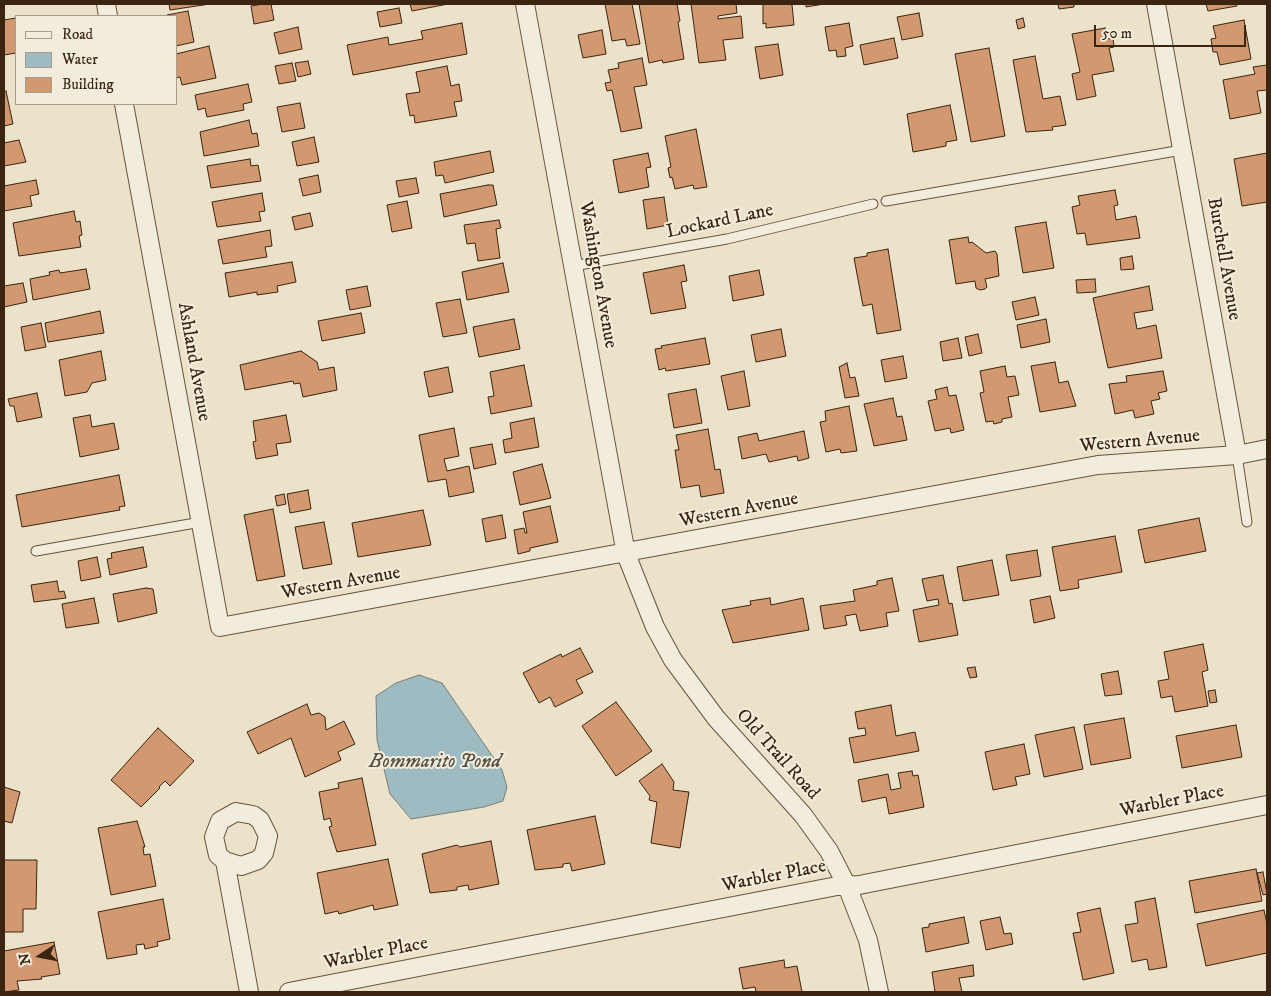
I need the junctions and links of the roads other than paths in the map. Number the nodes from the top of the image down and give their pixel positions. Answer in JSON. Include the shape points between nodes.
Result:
{"nodes":[{"id":1,"x":526,"y":4,"type":"edge"},
{"id":2,"x":1156,"y":4,"type":"edge"},
{"id":3,"x":124,"y":105,"type":"edge"},
{"id":4,"x":1182,"y":150,"type":"junction"},
{"id":5,"x":886,"y":201,"type":"dead end"},
{"id":6,"x":872,"y":204,"type":"dead end"},
{"id":7,"x":574,"y":266,"type":"junction"},
{"id":8,"x":1267,"y":450,"type":"edge"},
{"id":9,"x":1237,"y":455,"type":"junction"},
{"id":10,"x":201,"y":522,"type":"junction"},
{"id":11,"x":1247,"y":522,"type":"dead end"},
{"id":12,"x":36,"y":551,"type":"dead end"},
{"id":13,"x":626,"y":554,"type":"junction"},
{"id":14,"x":220,"y":627,"type":"joint"},
{"id":15,"x":1267,"y":805,"type":"edge"},
{"id":16,"x":225,"y":861,"type":"dead end"},
{"id":17,"x":847,"y":886,"type":"junction"},
{"id":18,"x":249,"y":992,"type":"edge"},
{"id":19,"x":289,"y":992,"type":"edge"},
{"id":20,"x":879,"y":992,"type":"edge"}],
"edges":[{"from":1,"to":7,"type":"street","name":"Washington Avenue"},
{"from":2,"to":4,"type":"street","name":"Burchell Avenue"},
{"from":3,"to":10,"type":"street","name":"Ashland Avenue"},
{"from":4,"to":5,"type":"lane"},
{"from":4,"to":9,"type":"street","name":"Burchell Avenue"},
{"from":6,"to":7,"type":"lane","name":"Lockard Lane","via":[[727,238]]},
{"from":7,"to":13,"type":"street","name":"Washington Avenue"},
{"from":8,"to":9,"type":"street","name":"Western Avenue"},
{"from":9,"to":11,"type":"lane","name":"Burchell Avenue"},
{"from":9,"to":13,"type":"street","name":"Western Avenue","via":[[1098,465]]},
{"from":10,"to":12,"type":"lane"},
{"from":10,"to":14,"type":"street","name":"Ashland Avenue"},
{"from":13,"to":14,"type":"street","name":"Western Avenue"},
{"from":13,"to":17,"type":"street","name":"Old Trail Road","via":[[655,627],[673,660],[716,718],[804,814]]},
{"from":15,"to":17,"type":"street","name":"Warbler Place"},
{"from":16,"to":18,"type":"street"},
{"from":17,"to":19,"type":"street","name":"Warbler Place"},
{"from":17,"to":20,"type":"street","name":"Old Trail Road","via":[[868,940]]}]}
